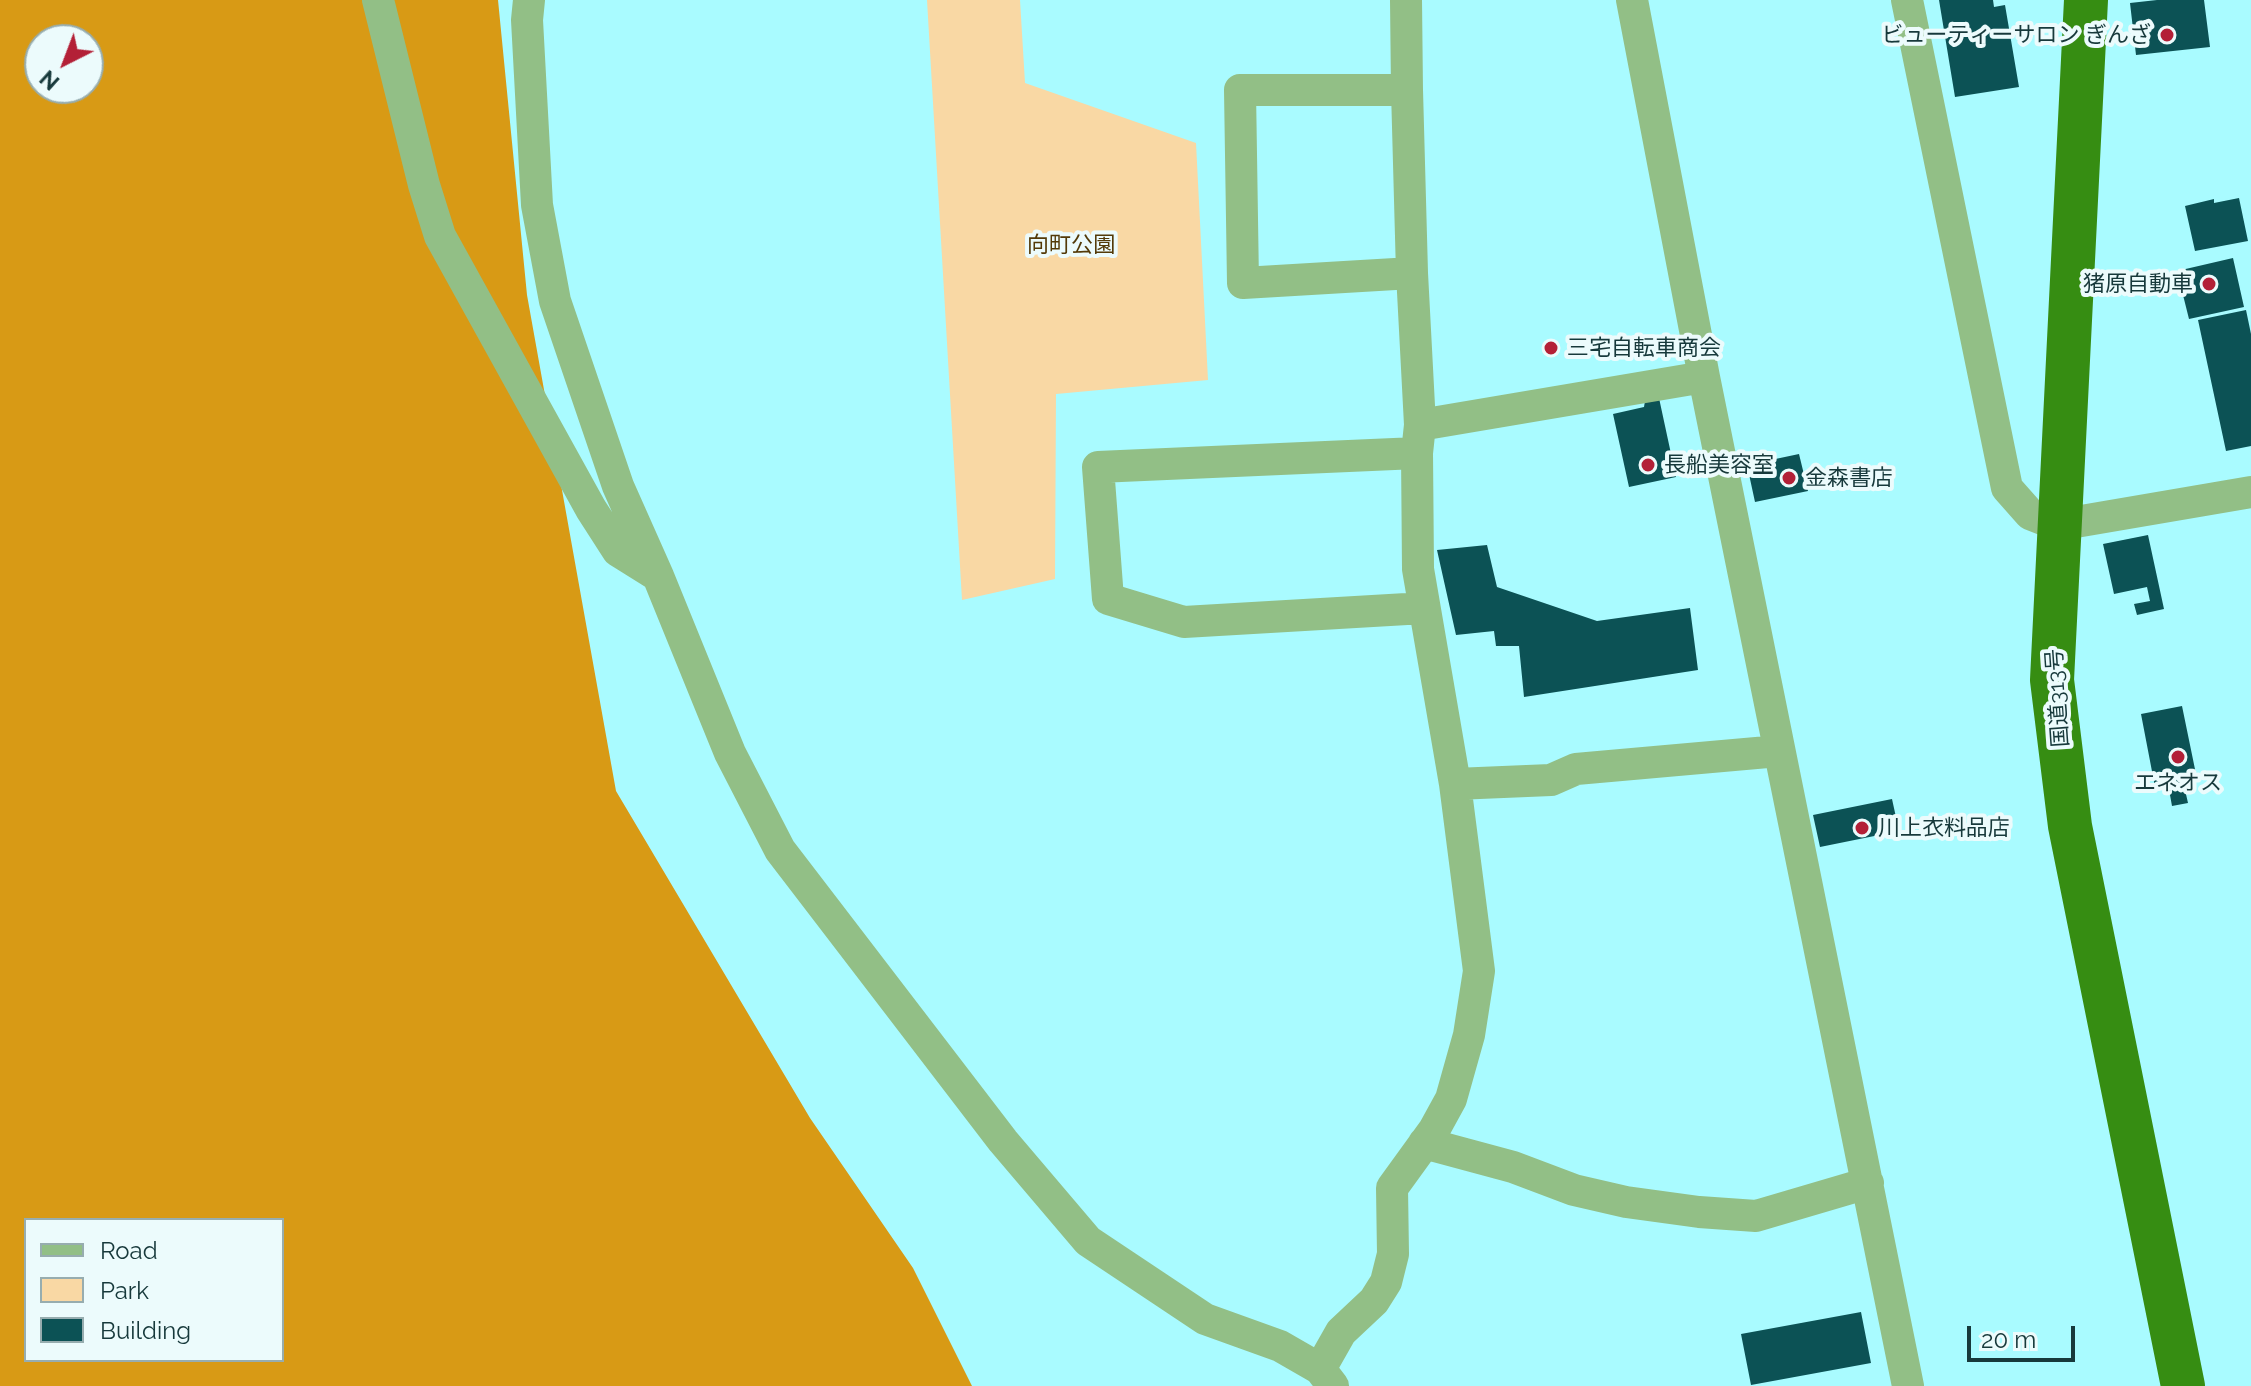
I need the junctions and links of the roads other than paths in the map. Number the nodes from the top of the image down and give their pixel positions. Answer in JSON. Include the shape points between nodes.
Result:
{"nodes":[{"id":1,"x":378,"y":0,"type":"edge"},
{"id":2,"x":529,"y":0,"type":"edge"},
{"id":3,"x":1406,"y":0,"type":"edge"},
{"id":4,"x":1632,"y":0,"type":"edge"},
{"id":5,"x":1907,"y":0,"type":"edge"},
{"id":6,"x":2086,"y":0,"type":"edge"},
{"id":7,"x":1407,"y":90,"type":"junction"},
{"id":8,"x":1412,"y":273,"type":"junction"},
{"id":9,"x":1704,"y":377,"type":"junction"},
{"id":10,"x":1419,"y":439,"type":"junction"},
{"id":11,"x":2251,"y":492,"type":"edge"},
{"id":12,"x":2058,"y":525,"type":"junction"},
{"id":13,"x":658,"y":576,"type":"junction"},
{"id":14,"x":1424,"y":608,"type":"junction"},
{"id":15,"x":1779,"y":751,"type":"junction"},
{"id":16,"x":1455,"y":784,"type":"junction"},
{"id":17,"x":1424,"y":1143,"type":"junction"},
{"id":18,"x":1868,"y":1183,"type":"junction"},
{"id":19,"x":1327,"y":1378,"type":"edge"},
{"id":20,"x":1908,"y":1386,"type":"edge"},
{"id":21,"x":2183,"y":1386,"type":"edge"}],
"edges":[{"from":1,"to":13,"type":"street","via":[[440,236],[591,509],[618,551]]},
{"from":2,"to":13,"type":"street","via":[[537,205],[555,301],[618,486]]},
{"from":3,"to":7,"type":"street"},
{"from":4,"to":9,"type":"street"},
{"from":5,"to":12,"type":"street","via":[[2007,488],[2030,514]]},
{"from":6,"to":12,"type":"highway","name":"国道313号"},
{"from":7,"to":8,"type":"street"},
{"from":7,"to":8,"type":"street","via":[[1240,90],[1243,283]]},
{"from":8,"to":10,"type":"street"},
{"from":9,"to":10,"type":"street"},
{"from":9,"to":15,"type":"street"},
{"from":10,"to":14,"type":"street","via":[[1418,569]]},
{"from":10,"to":14,"type":"street","via":[[1098,467],[1108,599],[1184,622]]},
{"from":11,"to":12,"type":"street"},
{"from":12,"to":21,"type":"highway","name":"国道313号","via":[[2052,680],[2070,826]]},
{"from":13,"to":19,"type":"street","via":[[730,753],[780,850],[1003,1141],[1088,1241],[1205,1319],[1280,1346]]},
{"from":14,"to":16,"type":"street"},
{"from":15,"to":16,"type":"street","via":[[1576,769],[1551,780]]},
{"from":15,"to":18,"type":"street"},
{"from":16,"to":17,"type":"street","via":[[1479,971],[1451,1099]]},
{"from":17,"to":18,"type":"street","via":[[1574,1190],[1699,1212],[1756,1216]]},
{"from":17,"to":19,"type":"street","via":[[1392,1188],[1393,1254],[1386,1282],[1341,1332]]},
{"from":18,"to":20,"type":"street"}]}
